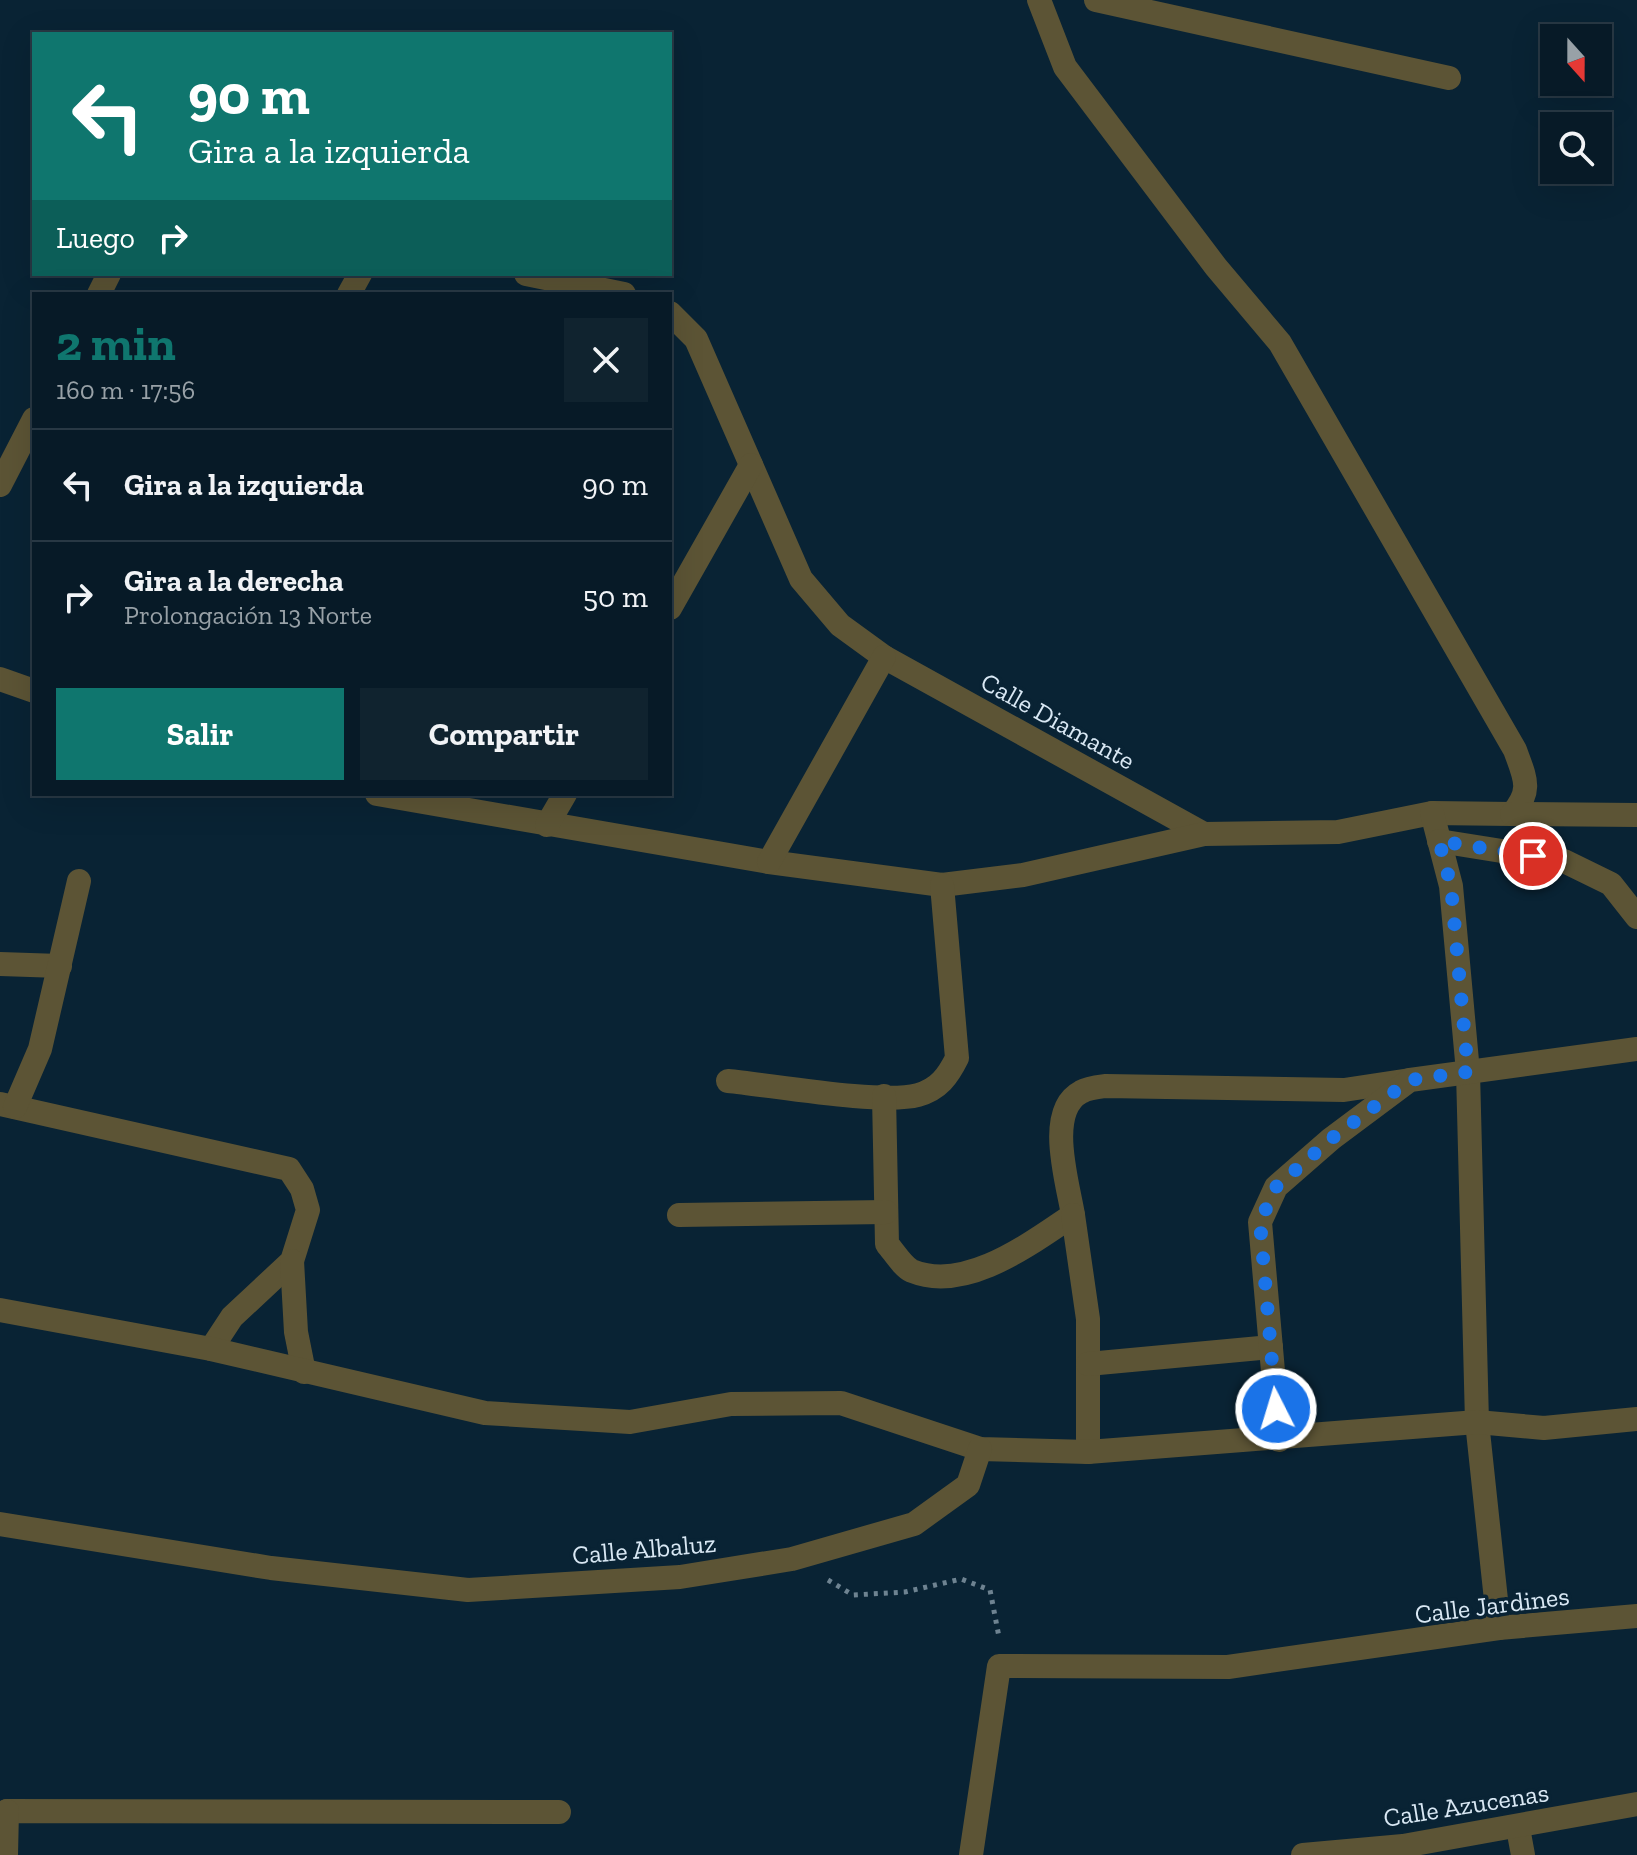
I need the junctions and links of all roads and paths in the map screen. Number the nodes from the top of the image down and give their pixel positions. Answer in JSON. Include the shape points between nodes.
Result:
{"nodes":[{"id":1,"x":1039,"y":0,"type":"edge"},
{"id":2,"x":1096,"y":0,"type":"edge"},
{"id":3,"x":1449,"y":78,"type":"dead end"},
{"id":4,"x":536,"y":276,"type":"edge"},
{"id":5,"x":615,"y":292,"type":"edge"},
{"id":6,"x":672,"y":315,"type":"edge"},
{"id":7,"x":32,"y":423,"type":"edge"},
{"id":8,"x":751,"y":465,"type":"junction"},
{"id":9,"x":0,"y":485,"type":"edge"},
{"id":10,"x":672,"y":604,"type":"edge"},
{"id":11,"x":884,"y":657,"type":"junction"},
{"id":12,"x":0,"y":679,"type":"edge"},
{"id":13,"x":32,"y":690,"type":"edge"},
{"id":14,"x":388,"y":796,"type":"edge"},
{"id":15,"x":564,"y":796,"type":"edge"},
{"id":16,"x":1432,"y":813,"type":"junction"},
{"id":17,"x":1512,"y":814,"type":"junction"},
{"id":18,"x":1637,"y":815,"type":"edge"},
{"id":19,"x":547,"y":825,"type":"junction"},
{"id":20,"x":1204,"y":834,"type":"junction"},
{"id":21,"x":1439,"y":841,"type":"junction"},
{"id":22,"x":769,"y":862,"type":"junction"},
{"id":23,"x":79,"y":881,"type":"dead end"},
{"id":24,"x":942,"y":885,"type":"junction"},
{"id":25,"x":1637,"y":917,"type":"edge"},
{"id":26,"x":0,"y":964,"type":"edge"},
{"id":27,"x":60,"y":966,"type":"junction"},
{"id":28,"x":1637,"y":1049,"type":"edge"},
{"id":29,"x":1468,"y":1072,"type":"junction"},
{"id":30,"x":1410,"y":1080,"type":"junction"},
{"id":31,"x":728,"y":1081,"type":"dead end"},
{"id":32,"x":884,"y":1096,"type":"junction"},
{"id":33,"x":8,"y":1105,"type":"edge"},
{"id":34,"x":886,"y":1212,"type":"junction"},
{"id":35,"x":679,"y":1215,"type":"dead end"},
{"id":36,"x":1073,"y":1215,"type":"junction"},
{"id":37,"x":292,"y":1261,"type":"junction"},
{"id":38,"x":0,"y":1310,"type":"edge"},
{"id":39,"x":1271,"y":1347,"type":"junction"},
{"id":40,"x":211,"y":1349,"type":"junction"},
{"id":41,"x":1088,"y":1364,"type":"junction"},
{"id":42,"x":304,"y":1372,"type":"junction"},
{"id":43,"x":1637,"y":1419,"type":"edge"},
{"id":44,"x":1477,"y":1422,"type":"junction"},
{"id":45,"x":1279,"y":1440,"type":"junction"},
{"id":46,"x":980,"y":1449,"type":"junction"},
{"id":47,"x":1088,"y":1452,"type":"junction"},
{"id":48,"x":0,"y":1524,"type":"edge"},
{"id":49,"x":792,"y":1559,"type":"junction"},
{"id":50,"x":1637,"y":1616,"type":"edge"},
{"id":51,"x":1499,"y":1628,"type":"junction"},
{"id":52,"x":999,"y":1666,"type":"junction"},
{"id":53,"x":1637,"y":1804,"type":"edge"},
{"id":54,"x":559,"y":1812,"type":"dead end"},
{"id":55,"x":4,"y":1813,"type":"edge"},
{"id":56,"x":1518,"y":1828,"type":"junction"},
{"id":57,"x":6,"y":1855,"type":"edge"},
{"id":58,"x":971,"y":1855,"type":"edge"},
{"id":59,"x":1303,"y":1855,"type":"edge"},
{"id":60,"x":1523,"y":1855,"type":"edge"}],
"edges":[{"from":1,"to":17,"type":"street","via":[[1065,67],[1280,343],[1458,647],[1526,780],[1525,799]]},
{"from":2,"to":3,"type":"street"},
{"from":4,"to":5,"type":"street"},
{"from":6,"to":8,"type":"street","name":"Calle Diamante","via":[[696,339]]},
{"from":7,"to":9,"type":"street"},
{"from":8,"to":10,"type":"street"},
{"from":8,"to":11,"type":"street","name":"Calle Diamante","via":[[801,579],[840,625]]},
{"from":11,"to":20,"type":"street","name":"Calle Diamante"},
{"from":11,"to":22,"type":"street"},
{"from":12,"to":13,"type":"street"},
{"from":14,"to":19,"type":"street"},
{"from":15,"to":19,"type":"street"},
{"from":16,"to":17,"type":"street"},
{"from":16,"to":20,"type":"street","via":[[1338,832]]},
{"from":16,"to":21,"type":"street"},
{"from":17,"to":18,"type":"street"},
{"from":19,"to":22,"type":"street"},
{"from":20,"to":24,"type":"street","via":[[1023,875]]},
{"from":21,"to":25,"type":"street","via":[[1564,861],[1611,884]]},
{"from":21,"to":29,"type":"street","via":[[1451,886]]},
{"from":22,"to":24,"type":"street"},
{"from":23,"to":27,"type":"street"},
{"from":24,"to":32,"type":"street","via":[[957,1058],[945,1081],[918,1095]]},
{"from":26,"to":27,"type":"street"},
{"from":27,"to":33,"type":"street","via":[[40,1049]]},
{"from":28,"to":29,"type":"street"},
{"from":29,"to":30,"type":"street"},
{"from":29,"to":44,"type":"street"},
{"from":30,"to":36,"type":"street","via":[[1344,1090],[1106,1086],[1081,1091],[1065,1107],[1060,1136]]},
{"from":30,"to":39,"type":"street","via":[[1276,1187],[1260,1222]]},
{"from":31,"to":32,"type":"street"},
{"from":32,"to":34,"type":"street"},
{"from":33,"to":37,"type":"street","via":[[289,1169],[308,1210]]},
{"from":34,"to":35,"type":"street"},
{"from":34,"to":36,"type":"street","via":[[887,1244],[910,1271],[937,1277],[969,1272]]},
{"from":36,"to":41,"type":"street","via":[[1088,1319]]},
{"from":37,"to":40,"type":"street","via":[[232,1317]]},
{"from":37,"to":42,"type":"street"},
{"from":38,"to":40,"type":"street"},
{"from":39,"to":41,"type":"street"},
{"from":39,"to":45,"type":"street"},
{"from":40,"to":42,"type":"street"},
{"from":41,"to":47,"type":"street"},
{"from":42,"to":46,"type":"street","via":[[485,1413],[630,1422],[731,1404],[841,1403]]},
{"from":43,"to":44,"type":"street","via":[[1544,1428]]},
{"from":44,"to":45,"type":"street"},
{"from":44,"to":51,"type":"street"},
{"from":45,"to":47,"type":"street"},
{"from":46,"to":47,"type":"street"},
{"from":46,"to":49,"type":"street","name":"Calle Albaluz","via":[[968,1485],[914,1524]]},
{"from":48,"to":49,"type":"street","name":"Calle Albaluz","via":[[271,1568],[468,1590],[680,1577]]},
{"from":49,"to":52,"type":"path","via":[[853,1595],[905,1592],[961,1579],[990,1590],[999,1629]]},
{"from":50,"to":51,"type":"street","name":"Calle Jardines"},
{"from":51,"to":52,"type":"street","name":"Calle Jardines","via":[[1228,1667]]},
{"from":52,"to":58,"type":"street"},
{"from":53,"to":56,"type":"street","name":"Calle Azucenas"},
{"from":54,"to":55,"type":"street"},
{"from":55,"to":57,"type":"street"},
{"from":56,"to":59,"type":"street","name":"Calle Azucenas"},
{"from":56,"to":60,"type":"street"}]}
